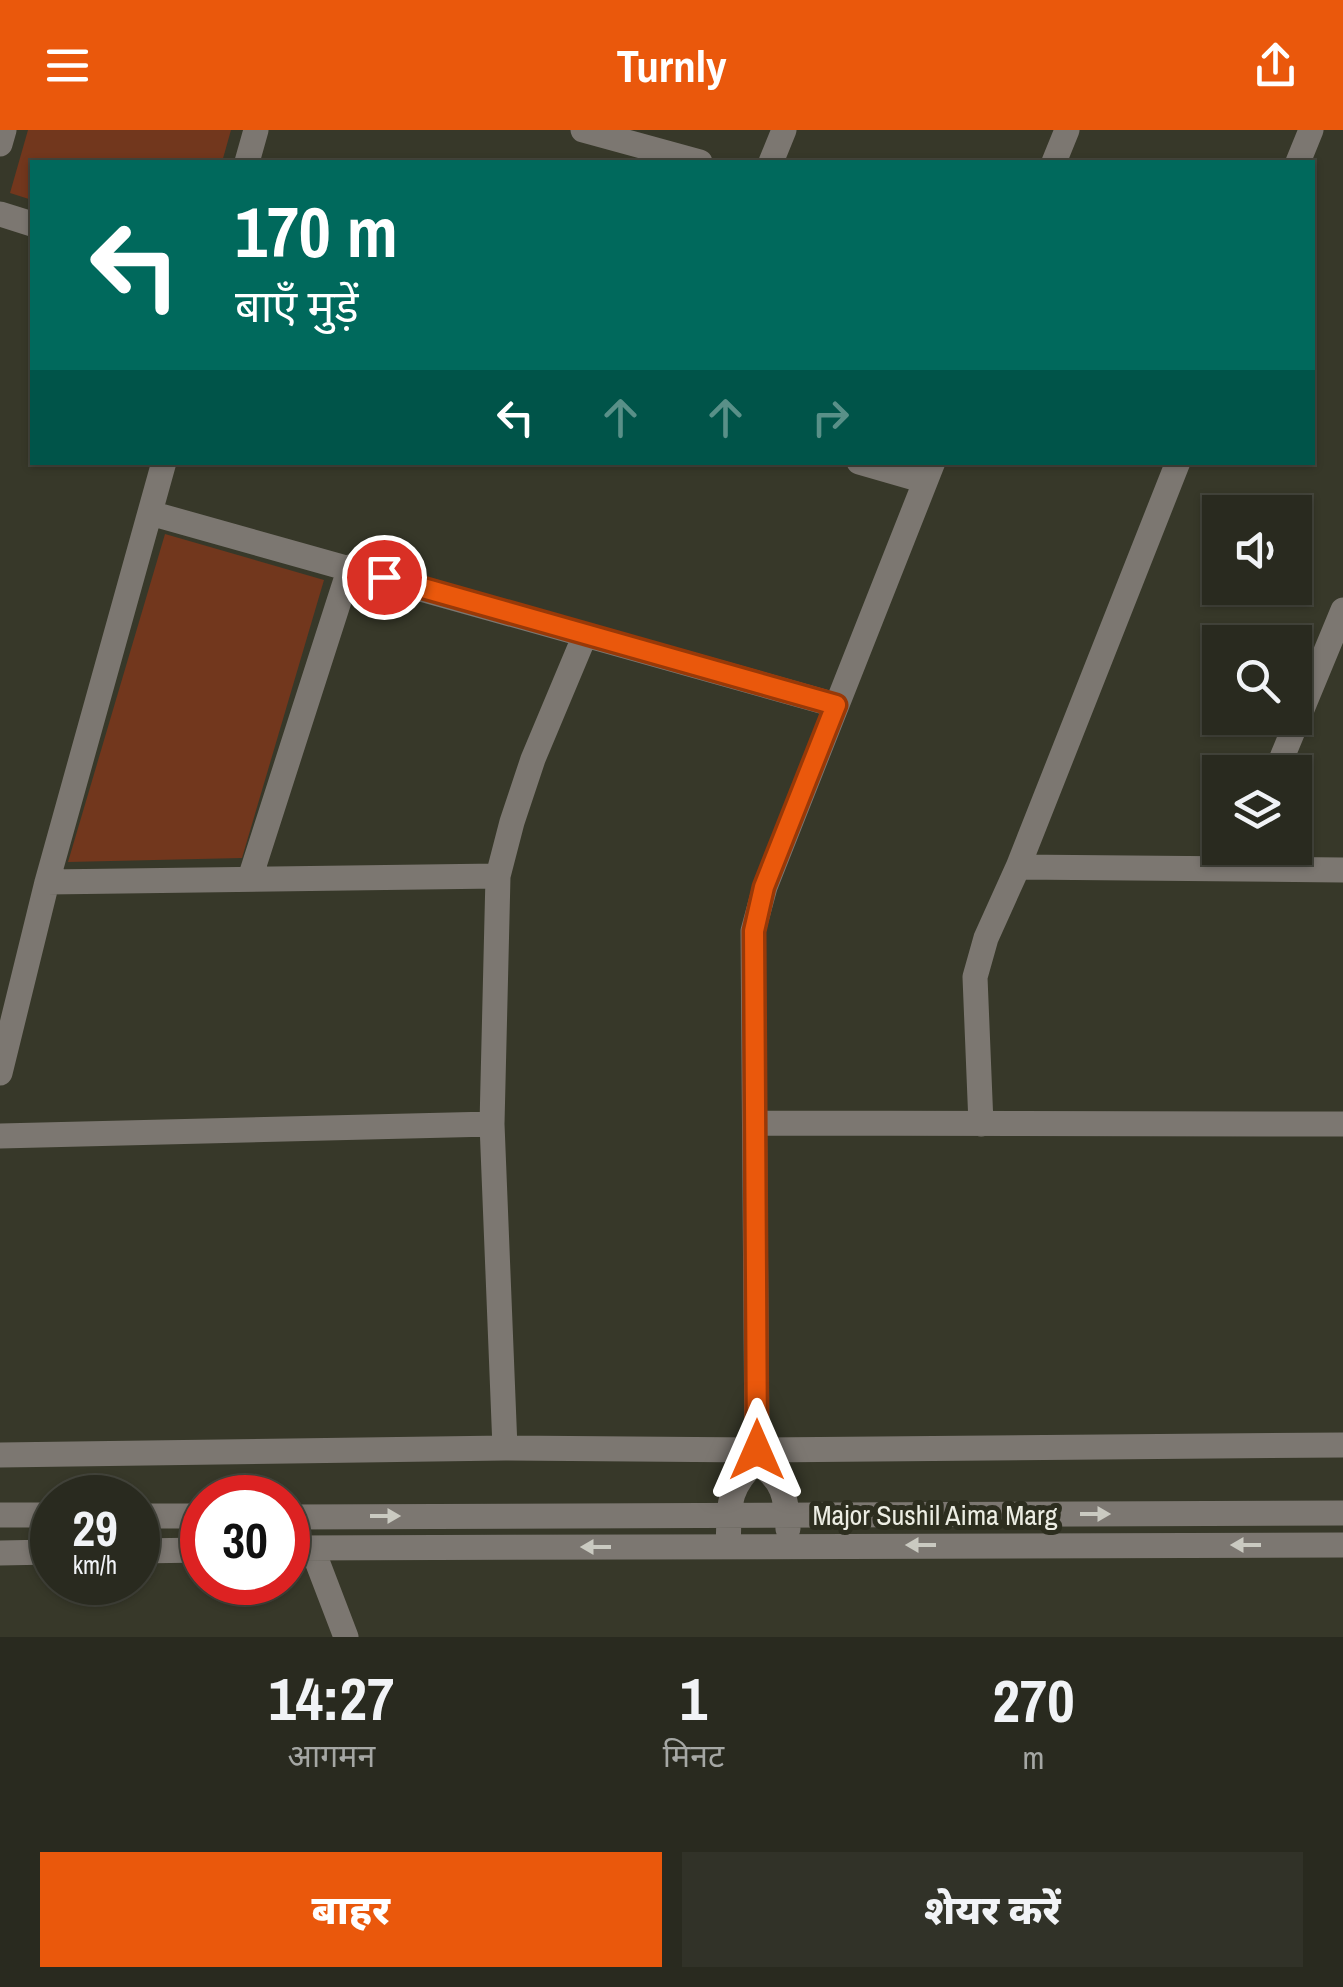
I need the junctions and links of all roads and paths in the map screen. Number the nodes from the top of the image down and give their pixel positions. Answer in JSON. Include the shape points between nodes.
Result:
{"nodes":[{"id":1,"x":4,"y":130,"type":"edge"},
{"id":2,"x":256,"y":130,"type":"edge"},
{"id":3,"x":584,"y":130,"type":"edge"},
{"id":4,"x":784,"y":130,"type":"edge"},
{"id":5,"x":1067,"y":130,"type":"edge"},
{"id":6,"x":1310,"y":130,"type":"edge"},
{"id":7,"x":0,"y":144,"type":"edge"},
{"id":8,"x":248,"y":160,"type":"edge"},
{"id":9,"x":693,"y":160,"type":"edge"},
{"id":10,"x":772,"y":160,"type":"edge"},
{"id":11,"x":1055,"y":160,"type":"edge"},
{"id":12,"x":1299,"y":160,"type":"edge"},
{"id":13,"x":0,"y":214,"type":"edge"},
{"id":14,"x":30,"y":223,"type":"edge"},
{"id":15,"x":163,"y":465,"type":"edge"},
{"id":16,"x":880,"y":465,"type":"edge"},
{"id":17,"x":1177,"y":465,"type":"edge"},
{"id":18,"x":929,"y":472,"type":"edge"},
{"id":19,"x":150,"y":512,"type":"junction"},
{"id":20,"x":350,"y":567,"type":"junction"},
{"id":21,"x":1343,"y":610,"type":"edge"},
{"id":22,"x":585,"y":634,"type":"junction"},
{"id":23,"x":836,"y":705,"type":"junction"},
{"id":24,"x":1283,"y":755,"type":"edge"},
{"id":25,"x":1202,"y":860,"type":"edge"},
{"id":26,"x":1296,"y":865,"type":"edge"},
{"id":27,"x":1018,"y":867,"type":"junction"},
{"id":28,"x":1343,"y":870,"type":"edge"},
{"id":29,"x":498,"y":876,"type":"junction"},
{"id":30,"x":250,"y":878,"type":"junction"},
{"id":31,"x":47,"y":882,"type":"junction"},
{"id":32,"x":0,"y":1073,"type":"edge"},
{"id":33,"x":756,"y":1123,"type":"junction"},
{"id":34,"x":492,"y":1124,"type":"junction"},
{"id":35,"x":982,"y":1124,"type":"junction"},
{"id":36,"x":1343,"y":1124,"type":"edge"},
{"id":37,"x":0,"y":1136,"type":"edge"},
{"id":38,"x":1343,"y":1445,"type":"edge"},
{"id":39,"x":505,"y":1448,"type":"junction"},
{"id":40,"x":0,"y":1455,"type":"edge"},
{"id":41,"x":757,"y":1455,"type":"junction"},
{"id":42,"x":1343,"y":1513,"type":"edge"},
{"id":43,"x":787,"y":1514,"type":"junction"},
{"id":44,"x":0,"y":1515,"type":"edge"},
{"id":45,"x":30,"y":1516,"type":"edge"},
{"id":46,"x":310,"y":1516,"type":"edge"},
{"id":47,"x":729,"y":1516,"type":"junction"},
{"id":48,"x":1343,"y":1545,"type":"edge"},
{"id":49,"x":789,"y":1546,"type":"junction"},
{"id":50,"x":728,"y":1547,"type":"junction"},
{"id":51,"x":310,"y":1548,"type":"edge"},
{"id":52,"x":30,"y":1552,"type":"edge"},
{"id":53,"x":0,"y":1553,"type":"edge"},
{"id":54,"x":310,"y":1567,"type":"edge"},
{"id":55,"x":346,"y":1637,"type":"edge"}],
"edges":[{"from":1,"to":7,"type":"street"},
{"from":2,"to":8,"type":"street"},
{"from":3,"to":9,"type":"street"},
{"from":4,"to":10,"type":"street"},
{"from":5,"to":11,"type":"street"},
{"from":6,"to":12,"type":"street"},
{"from":13,"to":14,"type":"street"},
{"from":15,"to":19,"type":"street"},
{"from":16,"to":18,"type":"street"},
{"from":17,"to":27,"type":"street"},
{"from":18,"to":23,"type":"street"},
{"from":19,"to":20,"type":"street"},
{"from":19,"to":31,"type":"street"},
{"from":20,"to":22,"type":"street"},
{"from":20,"to":30,"type":"street"},
{"from":21,"to":24,"type":"street"},
{"from":22,"to":23,"type":"street"},
{"from":22,"to":29,"type":"street","via":[[533,759]]},
{"from":23,"to":33,"type":"street","via":[[764,887],[754,931]]},
{"from":25,"to":27,"type":"street"},
{"from":26,"to":28,"type":"street"},
{"from":27,"to":35,"type":"street","via":[[975,977]]},
{"from":29,"to":30,"type":"street"},
{"from":29,"to":34,"type":"street"},
{"from":30,"to":31,"type":"street"},
{"from":31,"to":32,"type":"street"},
{"from":33,"to":35,"type":"street"},
{"from":33,"to":41,"type":"street"},
{"from":34,"to":37,"type":"street"},
{"from":34,"to":39,"type":"street"},
{"from":35,"to":36,"type":"street"},
{"from":38,"to":41,"type":"street"},
{"from":39,"to":40,"type":"street"},
{"from":39,"to":41,"type":"street"},
{"from":41,"to":43,"type":"street","via":[[778,1481]]},
{"from":41,"to":47,"type":"street","via":[[733,1490]]},
{"from":43,"to":42,"type":"street","name":"Major Sushil Aima Marg","one_way":true},
{"from":43,"to":47,"type":"street","name":"Major Sushil Aima Marg"},
{"from":43,"to":49,"type":"street"},
{"from":44,"to":45,"type":"street"},
{"from":46,"to":47,"type":"street","name":"Major Sushil Aima Marg","one_way":true},
{"from":47,"to":50,"type":"street"},
{"from":48,"to":49,"type":"street","name":"Major Sushil Aima Marg","one_way":true},
{"from":49,"to":50,"type":"street","name":"Major Sushil Aima Marg"},
{"from":50,"to":51,"type":"street","name":"Major Sushil Aima Marg","one_way":true},
{"from":52,"to":53,"type":"street"},
{"from":54,"to":55,"type":"street"}]}
